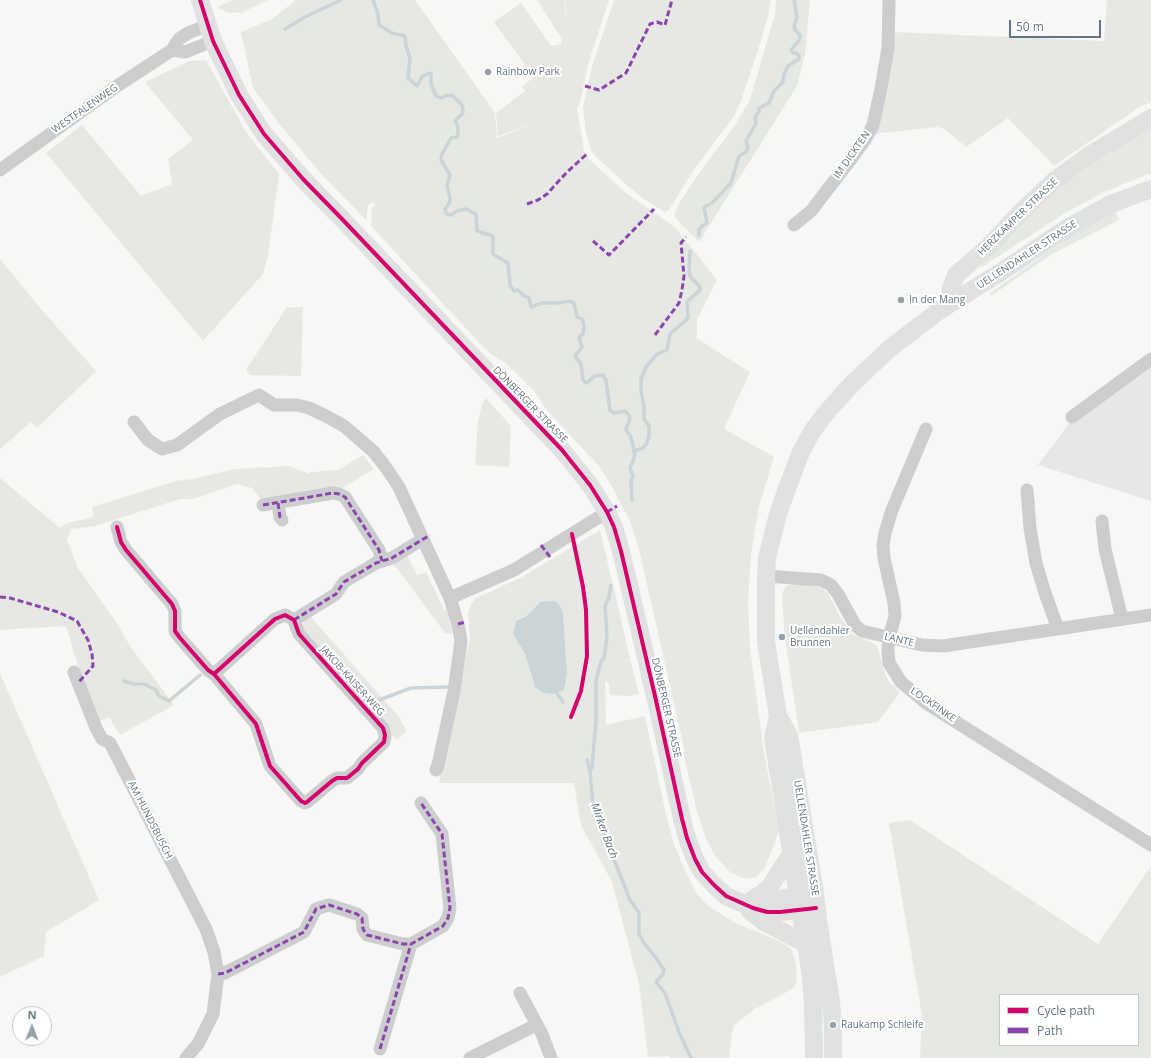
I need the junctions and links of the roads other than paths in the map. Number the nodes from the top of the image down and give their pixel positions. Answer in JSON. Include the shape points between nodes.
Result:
{"nodes":[{"id":1,"x":200,"y":0,"type":"edge"},
{"id":2,"x":889,"y":0,"type":"edge"},
{"id":3,"x":211,"y":33,"type":"junction"},
{"id":4,"x":1151,"y":118,"type":"edge"},
{"id":5,"x":0,"y":170,"type":"edge"},
{"id":6,"x":1151,"y":188,"type":"edge"},
{"id":7,"x":794,"y":225,"type":"dead end"},
{"id":8,"x":967,"y":266,"type":"junction"},
{"id":9,"x":966,"y":293,"type":"junction"},
{"id":10,"x":950,"y":303,"type":"junction"},
{"id":11,"x":1151,"y":359,"type":"edge"},
{"id":12,"x":1072,"y":417,"type":"dead end"},
{"id":13,"x":134,"y":422,"type":"dead end"},
{"id":14,"x":926,"y":429,"type":"dead end"},
{"id":15,"x":1027,"y":490,"type":"dead end"},
{"id":16,"x":278,"y":503,"type":"junction"},
{"id":17,"x":263,"y":505,"type":"dead end"},
{"id":18,"x":607,"y":512,"type":"junction"},
{"id":19,"x":282,"y":520,"type":"dead end"},
{"id":20,"x":1102,"y":521,"type":"dead end"},
{"id":21,"x":117,"y":527,"type":"dead end"},
{"id":22,"x":423,"y":539,"type":"junction"},
{"id":23,"x":382,"y":561,"type":"junction"},
{"id":24,"x":766,"y":576,"type":"junction"},
{"id":25,"x":450,"y":598,"type":"junction"},
{"id":26,"x":1151,"y":615,"type":"edge"},
{"id":27,"x":1122,"y":619,"type":"junction"},
{"id":28,"x":294,"y":620,"type":"junction"},
{"id":29,"x":1058,"y":629,"type":"junction"},
{"id":30,"x":889,"y":638,"type":"junction"},
{"id":31,"x":74,"y":672,"type":"dead end"},
{"id":32,"x":214,"y":674,"type":"junction"},
{"id":33,"x":778,"y":716,"type":"junction"},
{"id":34,"x":436,"y":770,"type":"dead end"},
{"id":35,"x":421,"y":803,"type":"dead end"},
{"id":36,"x":1151,"y":844,"type":"edge"},
{"id":37,"x":791,"y":854,"type":"junction"},
{"id":38,"x":745,"y":902,"type":"junction"},
{"id":39,"x":808,"y":902,"type":"junction"},
{"id":40,"x":411,"y":944,"type":"junction"},
{"id":41,"x":806,"y":944,"type":"junction"},
{"id":42,"x":218,"y":974,"type":"junction"},
{"id":43,"x":520,"y":993,"type":"dead end"},
{"id":44,"x":536,"y":1025,"type":"junction"},
{"id":45,"x":380,"y":1049,"type":"dead end"},
{"id":46,"x":186,"y":1058,"type":"edge"},
{"id":47,"x":470,"y":1058,"type":"edge"},
{"id":48,"x":551,"y":1058,"type":"edge"},
{"id":49,"x":814,"y":1058,"type":"edge"},
{"id":50,"x":833,"y":1058,"type":"edge"}],
"edges":[{"from":1,"to":3,"type":"main road","name":"DÖNBERGER STRASSE"},
{"from":2,"to":7,"type":"street","name":"IM DICKTEN","via":[[888,48],[873,124],[848,164],[810,211]]},
{"from":3,"to":5,"type":"street","name":"WESTFALENWEG","via":[[188,33],[179,39],[172,50]]},
{"from":3,"to":18,"type":"main road","name":"DÖNBERGER STRASSE","via":[[239,95],[264,134],[303,179],[562,450],[590,485]]},
{"from":4,"to":8,"type":"main road","name":"HERZKAMPER STRASSE","via":[[1088,156],[1055,180]]},
{"from":6,"to":9,"type":"main road","name":"UELLENDAHLER STRASSE","via":[[1111,204],[1067,228]]},
{"from":8,"to":9,"type":"main road"},
{"from":8,"to":10,"type":"main road","name":"HERZKAMPER STRASSE","via":[[956,275],[952,283]]},
{"from":9,"to":10,"type":"main road","name":"UELLENDAHLER STRASSE"},
{"from":10,"to":24,"type":"main road","name":"UELLENDAHLER STRASSE","via":[[868,369],[813,430],[801,452],[778,514],[770,544]]},
{"from":11,"to":12,"type":"street"},
{"from":13,"to":22,"type":"street","via":[[148,440],[162,449],[177,445],[220,414],[259,395],[274,405],[309,408],[344,426],[374,452],[399,487]]},
{"from":14,"to":30,"type":"street","name":"LOCKFINKE","via":[[885,533],[884,558],[895,616]]},
{"from":15,"to":29,"type":"street","via":[[1036,563]]},
{"from":16,"to":17,"type":"street"},
{"from":16,"to":19,"type":"street"},
{"from":16,"to":23,"type":"street","via":[[339,494],[344,497],[379,550]]},
{"from":18,"to":25,"type":"street","via":[[514,570]]},
{"from":18,"to":38,"type":"main road","name":"DÖNBERGER STRASSE","via":[[621,551],[687,838],[695,860],[714,886],[726,896]]},
{"from":20,"to":27,"type":"street","via":[[1105,549]]},
{"from":21,"to":32,"type":"street","name":"JAKOB-KAISER-WEG","via":[[126,550],[172,604],[175,611],[175,631]]},
{"from":22,"to":23,"type":"street","via":[[392,558]]},
{"from":22,"to":25,"type":"street"},
{"from":23,"to":28,"type":"street","via":[[344,582],[336,594]]},
{"from":24,"to":30,"type":"street","name":"LANTE","via":[[821,580],[831,585],[855,625],[862,631]]},
{"from":24,"to":33,"type":"main road","name":"UELLENDAHLER STRASSE","via":[[766,642]]},
{"from":25,"to":34,"type":"street","via":[[461,641],[454,691]]},
{"from":26,"to":27,"type":"street","name":"LANTE"},
{"from":27,"to":29,"type":"street","name":"LANTE"},
{"from":28,"to":32,"type":"street","via":[[285,615],[275,619]]},
{"from":28,"to":32,"type":"street","name":"JAKOB-KAISER-WEG","via":[[299,634],[384,731],[384,742],[348,778],[337,778],[307,802],[301,801],[270,766],[256,724]]},
{"from":29,"to":30,"type":"street","name":"LANTE","via":[[943,646],[922,645]]},
{"from":30,"to":36,"type":"street","name":"LOCKFINKE","via":[[889,663],[901,682],[926,703]]},
{"from":31,"to":42,"type":"street","name":"AM HUNDSBUSCH","via":[[96,728],[102,739],[110,743],[206,929]]},
{"from":33,"to":37,"type":"main road","name":"UELLENDAHLER STRASSE","via":[[773,738]]},
{"from":33,"to":39,"type":"main road","name":"UELLENDAHLER STRASSE","via":[[789,735]]},
{"from":35,"to":40,"type":"street","via":[[442,834],[452,916],[443,926]]},
{"from":37,"to":38,"type":"main road","via":[[771,885],[763,893]]},
{"from":37,"to":39,"type":"main road","name":"UELLENDAHLER STRASSE"},
{"from":38,"to":39,"type":"main road","name":"DÖNBERGER STRASSE","via":[[766,912],[780,912]]},
{"from":38,"to":41,"type":"main road","via":[[764,922]]},
{"from":39,"to":41,"type":"main road","name":"UELLENDAHLER STRASSE"},
{"from":39,"to":50,"type":"main road","name":"UELLENDAHLER STRASSE","via":[[831,1002]]},
{"from":40,"to":42,"type":"street","via":[[367,935],[363,929],[362,918],[357,914],[329,905],[316,909],[304,932],[225,973]]},
{"from":40,"to":45,"type":"street"},
{"from":41,"to":49,"type":"main road","name":"UELLENDAHLER STRASSE","via":[[813,1002]]},
{"from":42,"to":46,"type":"street","name":"AM HUNDSBUSCH","via":[[213,1014],[198,1044]]},
{"from":43,"to":44,"type":"street"},
{"from":44,"to":47,"type":"street"},
{"from":44,"to":48,"type":"street"}]}
